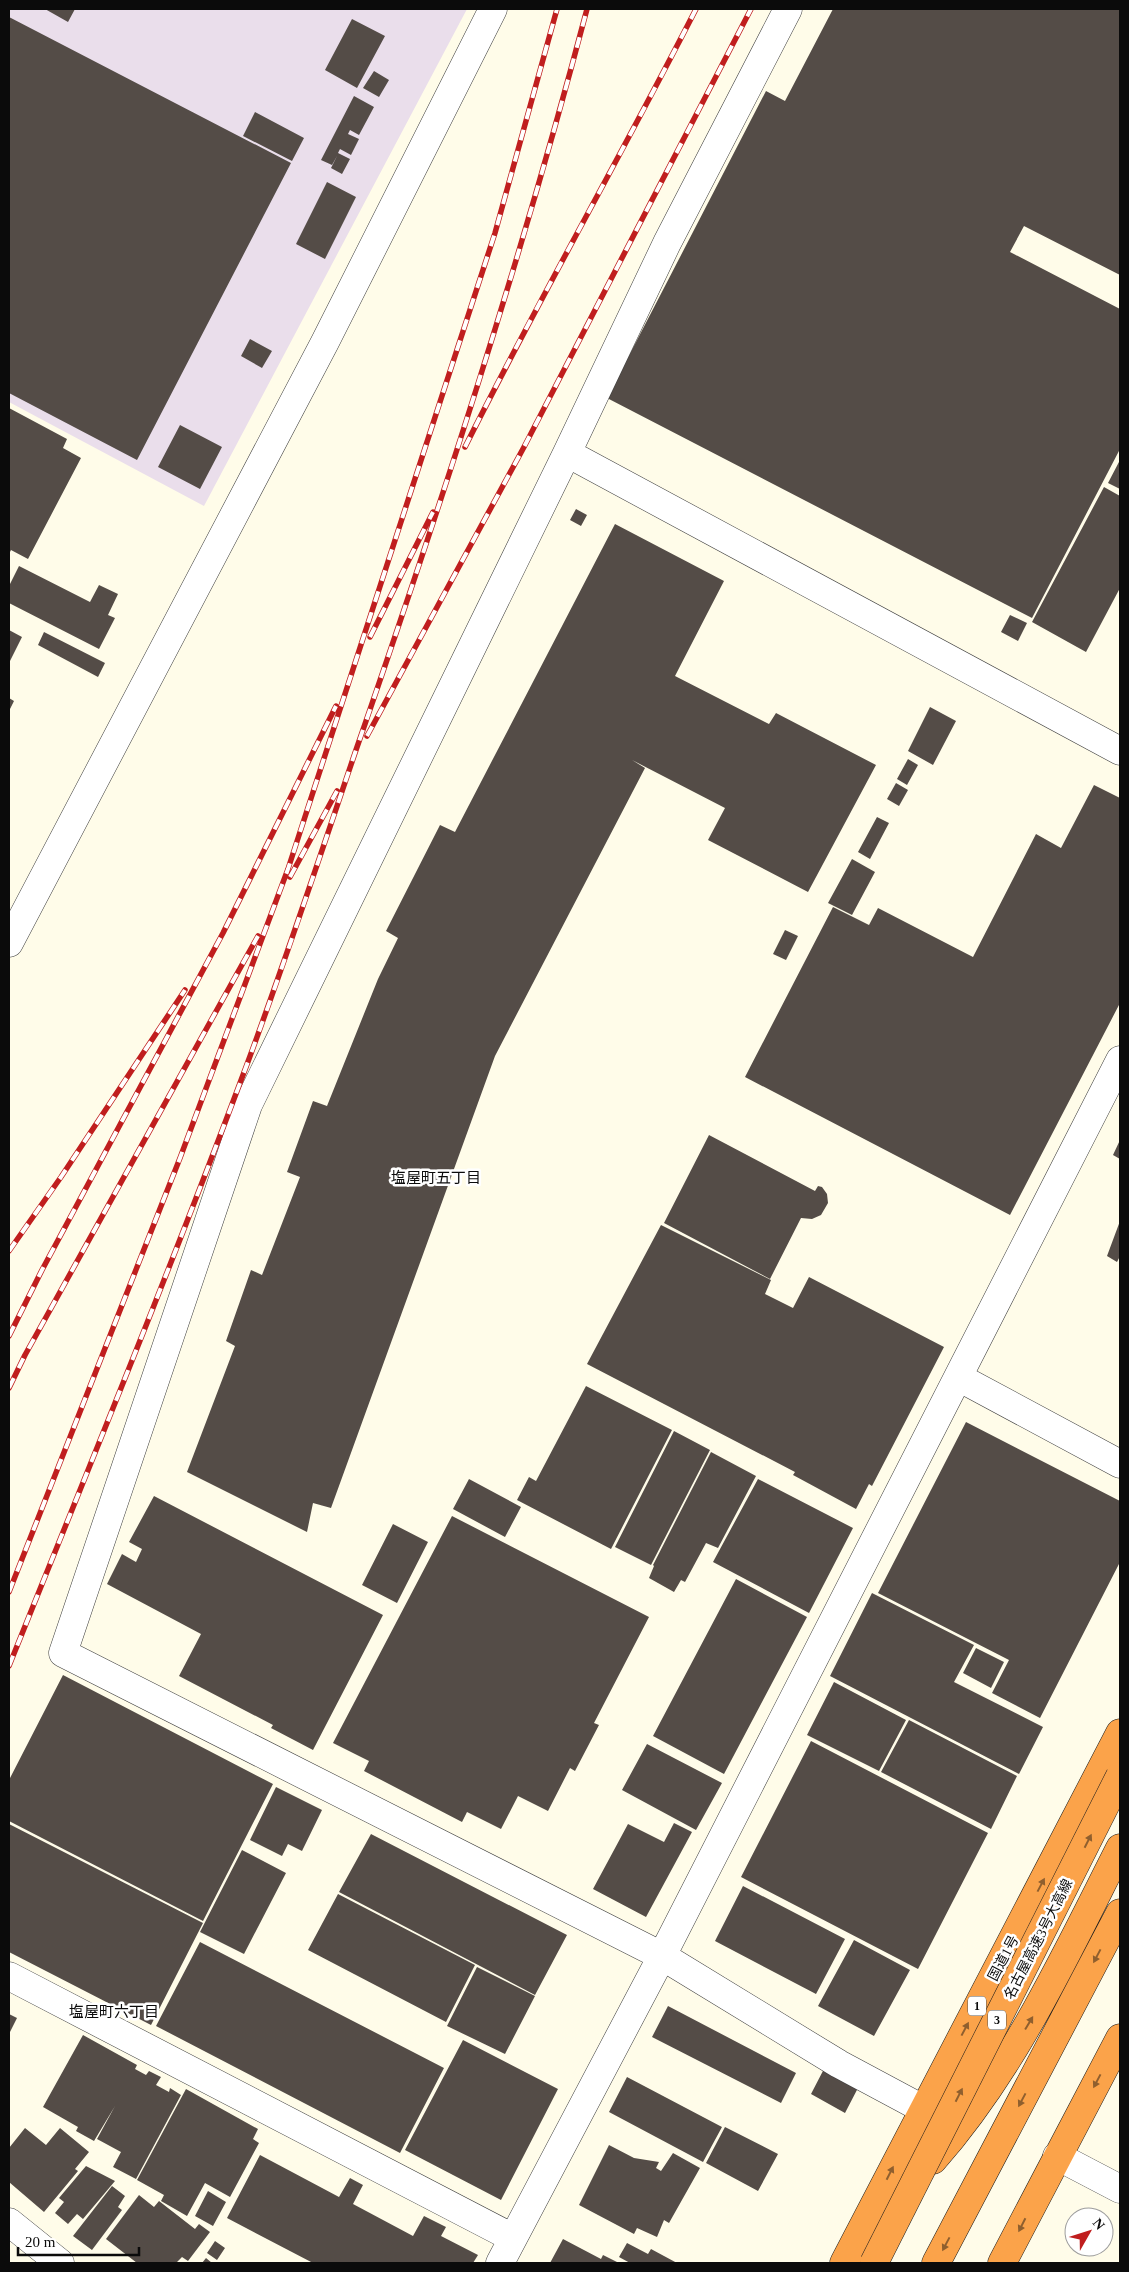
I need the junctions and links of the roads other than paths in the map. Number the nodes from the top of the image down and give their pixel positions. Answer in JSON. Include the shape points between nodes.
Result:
{"nodes":[{"id":1,"x":493,"y":9,"type":"edge"},
{"id":2,"x":788,"y":9,"type":"edge"},
{"id":3,"x":568,"y":453,"type":"junction"},
{"id":4,"x":1120,"y":751,"type":"edge"},
{"id":5,"x":9,"y":943,"type":"edge"},
{"id":6,"x":1120,"y":1060,"type":"edge"},
{"id":7,"x":958,"y":1377,"type":"junction"},
{"id":8,"x":1120,"y":1464,"type":"edge"},
{"id":9,"x":1120,"y":1733,"type":"edge"},
{"id":10,"x":1120,"y":1776,"type":"edge"},
{"id":11,"x":1120,"y":1848,"type":"edge"},
{"id":12,"x":1120,"y":1913,"type":"edge"},
{"id":13,"x":662,"y":1956,"type":"junction"},
{"id":14,"x":9,"y":1976,"type":"edge"},
{"id":15,"x":1120,"y":2038,"type":"edge"},
{"id":16,"x":923,"y":2109,"type":"junction"},
{"id":17,"x":1057,"y":2156,"type":"junction"},
{"id":18,"x":1120,"y":2190,"type":"edge"},
{"id":19,"x":11,"y":2230,"type":"edge"},
{"id":20,"x":513,"y":2238,"type":"junction"},
{"id":21,"x":846,"y":2259,"type":"edge"},
{"id":22,"x":60,"y":2263,"type":"edge"},
{"id":23,"x":500,"y":2263,"type":"edge"},
{"id":24,"x":874,"y":2263,"type":"edge"},
{"id":25,"x":936,"y":2263,"type":"edge"},
{"id":26,"x":1002,"y":2263,"type":"edge"}],
"edges":[{"from":1,"to":5,"type":"street","via":[[325,342]]},
{"from":2,"to":3,"type":"street","via":[[667,243]]},
{"from":3,"to":4,"type":"street"},
{"from":3,"to":13,"type":"street","via":[[248,1105],[63,1653]]},
{"from":6,"to":7,"type":"street"},
{"from":7,"to":8,"type":"street"},
{"from":7,"to":13,"type":"street"},
{"from":16,"to":9,"type":"highway","name":"国道1号","number":"1","one_way":true},
{"from":24,"to":10,"type":"highway","name":"名古屋高速3号大高線","number":"3","one_way":true,"bridge":true},
{"from":21,"to":11,"type":"highway","one_way":true,"via":[[935,2158],[984,2095],[1031,2020]]},
{"from":12,"to":25,"type":"highway","one_way":true},
{"from":13,"to":16,"type":"street","via":[[840,2064]]},
{"from":13,"to":20,"type":"street"},
{"from":14,"to":20,"type":"street"},
{"from":15,"to":17,"type":"highway","one_way":true},
{"from":21,"to":16,"type":"highway","name":"国道1号","number":"1","one_way":true},
{"from":17,"to":18,"type":"street"},
{"from":17,"to":26,"type":"highway","one_way":true},
{"from":19,"to":22,"type":"street"},
{"from":20,"to":23,"type":"street"}]}
